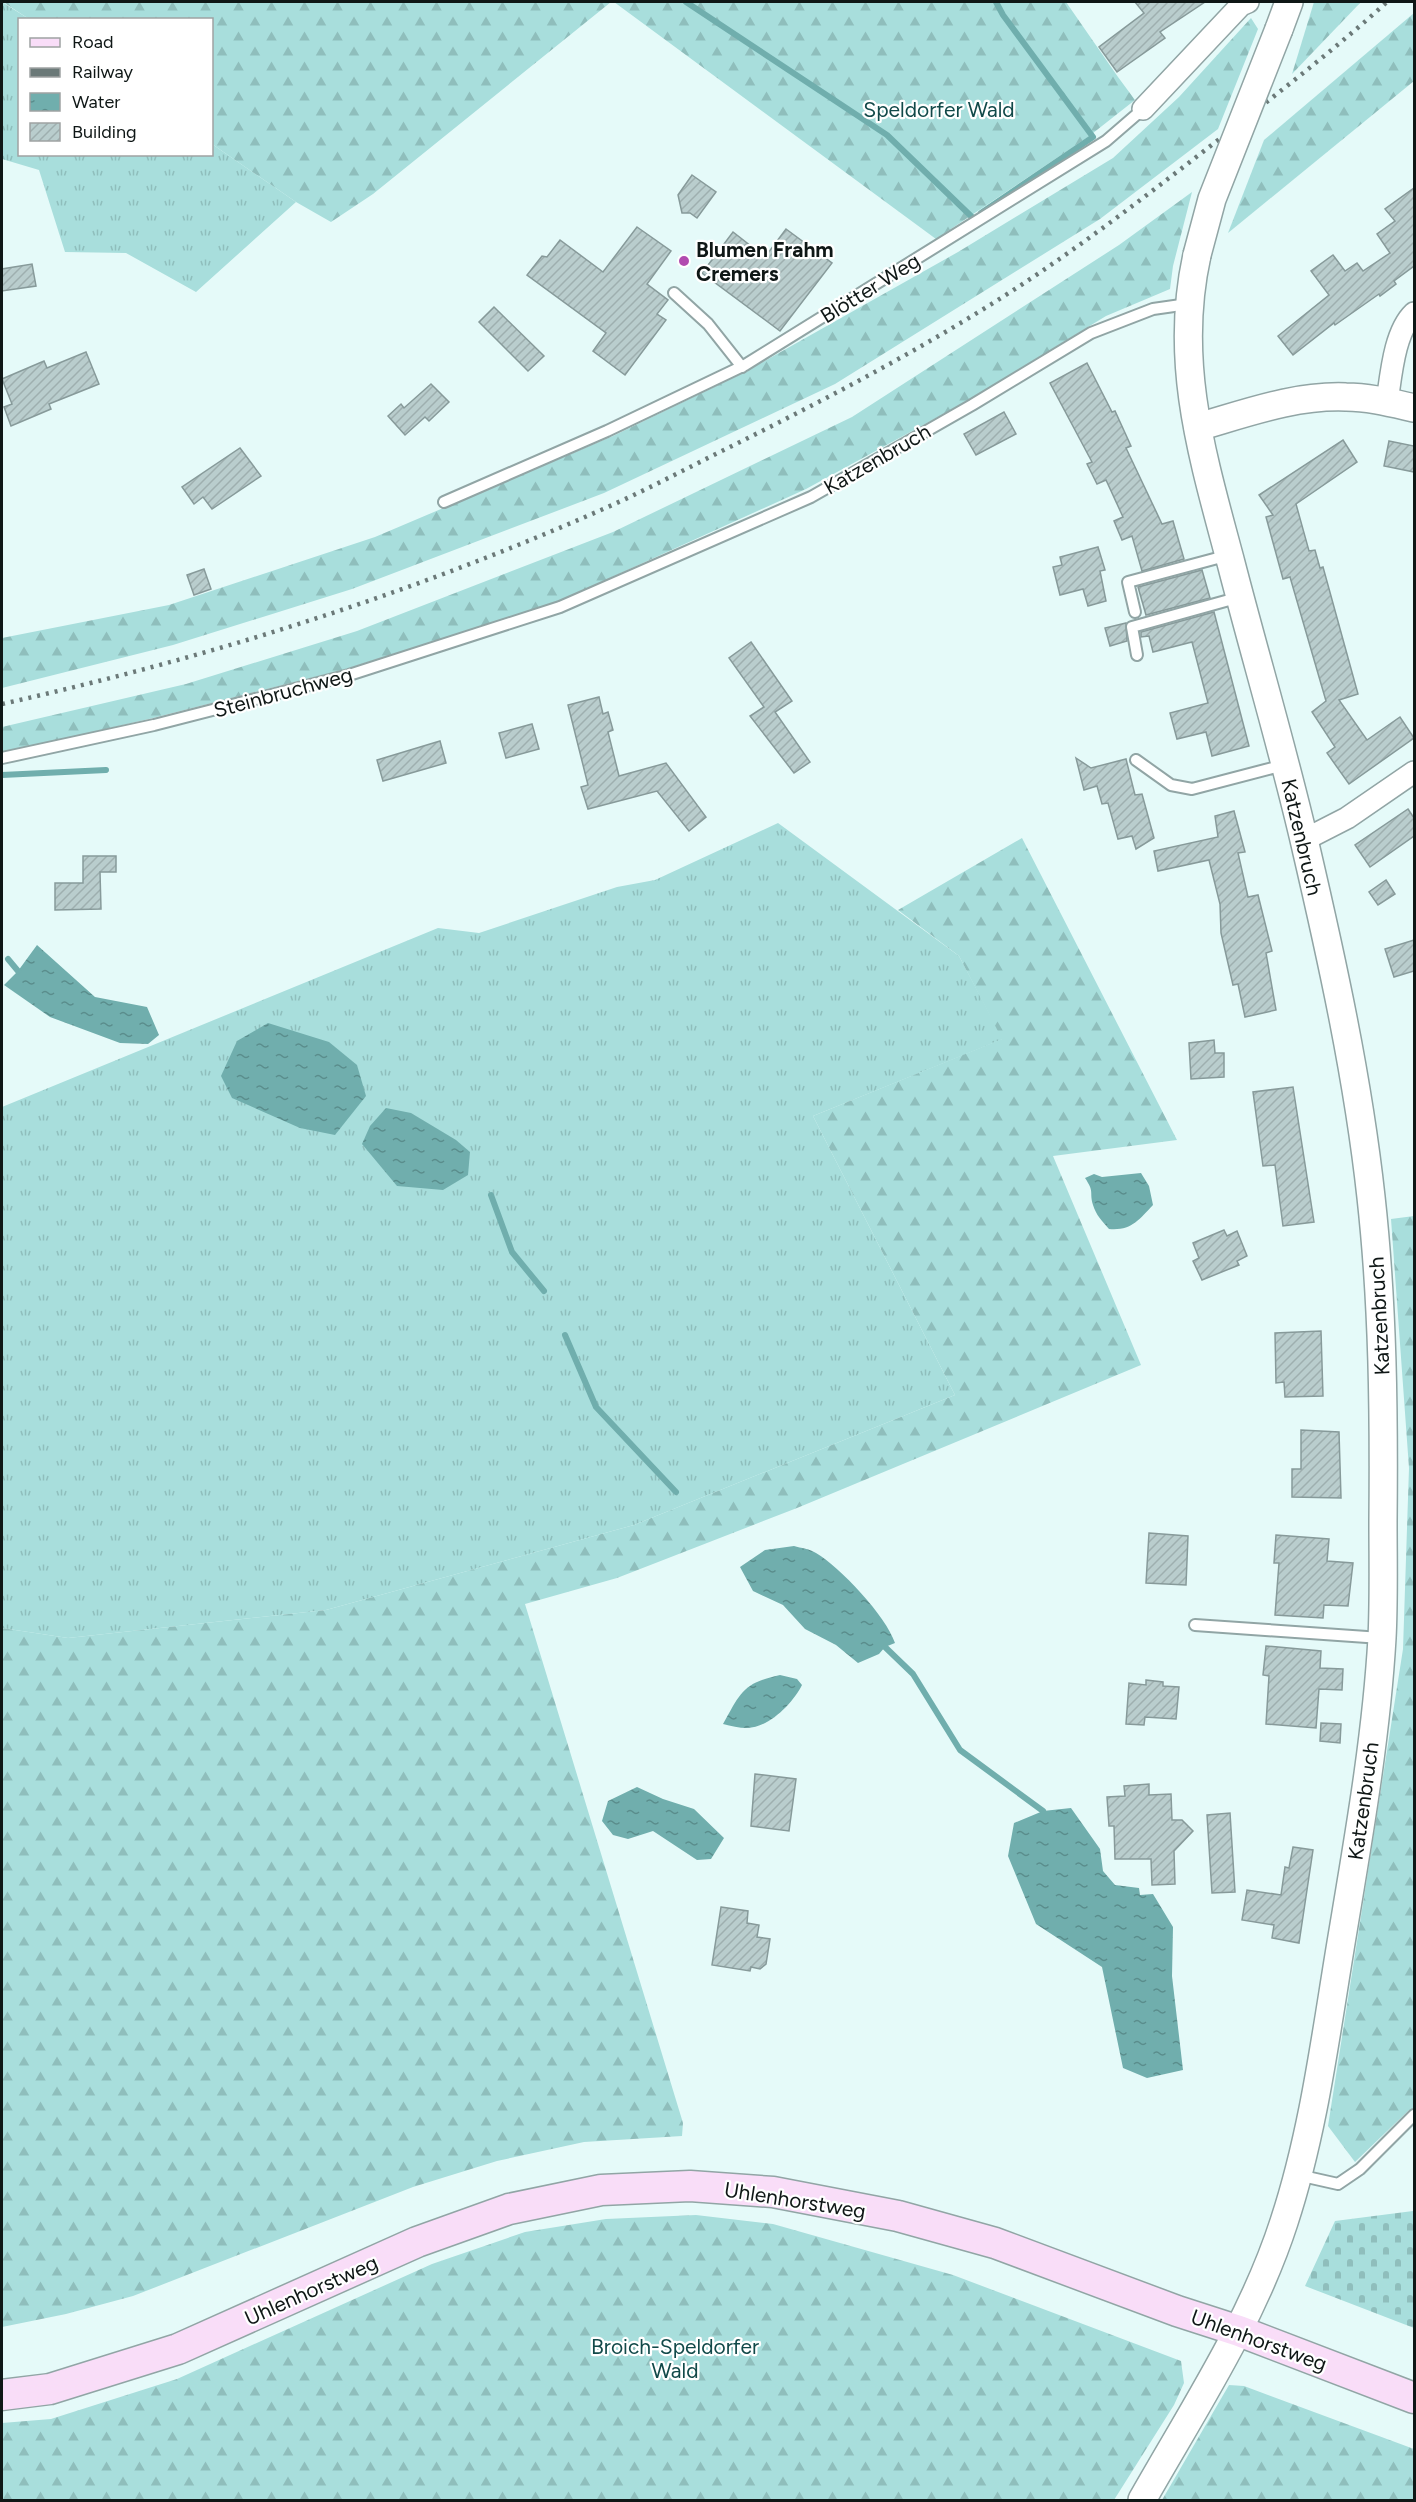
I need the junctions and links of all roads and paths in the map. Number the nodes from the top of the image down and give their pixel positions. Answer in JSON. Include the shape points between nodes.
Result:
{"nodes":[{"id":1,"x":1248,"y":2,"type":"edge"},
{"id":2,"x":1289,"y":2,"type":"edge"},
{"id":3,"x":1143,"y":109,"type":"joint"},
{"id":4,"x":674,"y":293,"type":"dead end"},
{"id":5,"x":1188,"y":304,"type":"junction"},
{"id":6,"x":1414,"y":313,"type":"edge"},
{"id":7,"x":742,"y":367,"type":"junction"},
{"id":8,"x":1388,"y":402,"type":"junction"},
{"id":9,"x":1414,"y":408,"type":"edge"},
{"id":10,"x":1198,"y":427,"type":"junction"},
{"id":11,"x":444,"y":502,"type":"dead end"},
{"id":12,"x":1229,"y":555,"type":"junction"},
{"id":13,"x":1240,"y":597,"type":"junction"},
{"id":14,"x":560,"y":607,"type":"joint"},
{"id":15,"x":1136,"y":612,"type":"dead end"},
{"id":16,"x":1137,"y":655,"type":"dead end"},
{"id":17,"x":2,"y":758,"type":"edge"},
{"id":18,"x":1136,"y":760,"type":"dead end"},
{"id":19,"x":1284,"y":765,"type":"junction"},
{"id":20,"x":1414,"y":772,"type":"edge"},
{"id":21,"x":1304,"y":840,"type":"junction"},
{"id":22,"x":1195,"y":1625,"type":"dead end"},
{"id":23,"x":1382,"y":1638,"type":"junction"},
{"id":24,"x":1414,"y":2115,"type":"edge"},
{"id":25,"x":1298,"y":2175,"type":"junction"},
{"id":26,"x":1239,"y":2331,"type":"junction"},
{"id":27,"x":2,"y":2395,"type":"edge"},
{"id":28,"x":1414,"y":2398,"type":"edge"},
{"id":29,"x":1142,"y":2500,"type":"edge"}],
"edges":[{"from":1,"to":3,"type":"street","name":"Blötter Weg"},
{"from":2,"to":5,"type":"street","name":"Katzenbruch","bridge":true,"via":[[1212,199]]},
{"from":3,"to":7,"type":"lane","name":"Blötter Weg","via":[[1106,141]]},
{"from":4,"to":7,"type":"lane","via":[[708,324]]},
{"from":5,"to":10,"type":"street","name":"Katzenbruch","via":[[1188,371]]},
{"from":5,"to":14,"type":"lane","name":"Katzenbruch","via":[[1153,309],[1091,333],[811,496]]},
{"from":6,"to":8,"type":"street","via":[[1402,331]]},
{"from":7,"to":11,"type":"lane","name":"Blötter Weg","via":[[608,432]]},
{"from":8,"to":9,"type":"street"},
{"from":8,"to":10,"type":"street","via":[[1348,396],[1316,397],[1286,401]]},
{"from":10,"to":12,"type":"street","name":"Katzenbruch"},
{"from":12,"to":13,"type":"street","name":"Katzenbruch"},
{"from":12,"to":15,"type":"lane","via":[[1128,582]]},
{"from":13,"to":16,"type":"lane","via":[[1132,627]]},
{"from":13,"to":19,"type":"street","name":"Katzenbruch"},
{"from":14,"to":17,"type":"lane","name":"Steinbruchweg","via":[[349,675],[154,725]]},
{"from":18,"to":19,"type":"lane","via":[[1171,786],[1192,789]]},
{"from":19,"to":21,"type":"street","name":"Katzenbruch"},
{"from":20,"to":21,"type":"street","via":[[1347,818]]},
{"from":21,"to":23,"type":"street","name":"Katzenbruch","via":[[1357,1092],[1372,1202],[1383,1344]]},
{"from":22,"to":23,"type":"lane"},
{"from":23,"to":25,"type":"street","name":"Katzenbruch","via":[[1373,1736],[1352,1878]]},
{"from":24,"to":25,"type":"lane","via":[[1360,2169],[1338,2184]]},
{"from":25,"to":26,"type":"street","name":"Katzenbruch","via":[[1283,2227]]},
{"from":26,"to":27,"type":"main road","name":"Uhlenhorstweg","via":[[995,2243],[898,2216],[773,2192],[690,2186],[601,2190],[509,2209],[417,2242],[178,2349],[50,2389]]},
{"from":26,"to":28,"type":"main road","name":"Uhlenhorstweg"},
{"from":26,"to":29,"type":"street","name":"Katzenbruch"}]}
